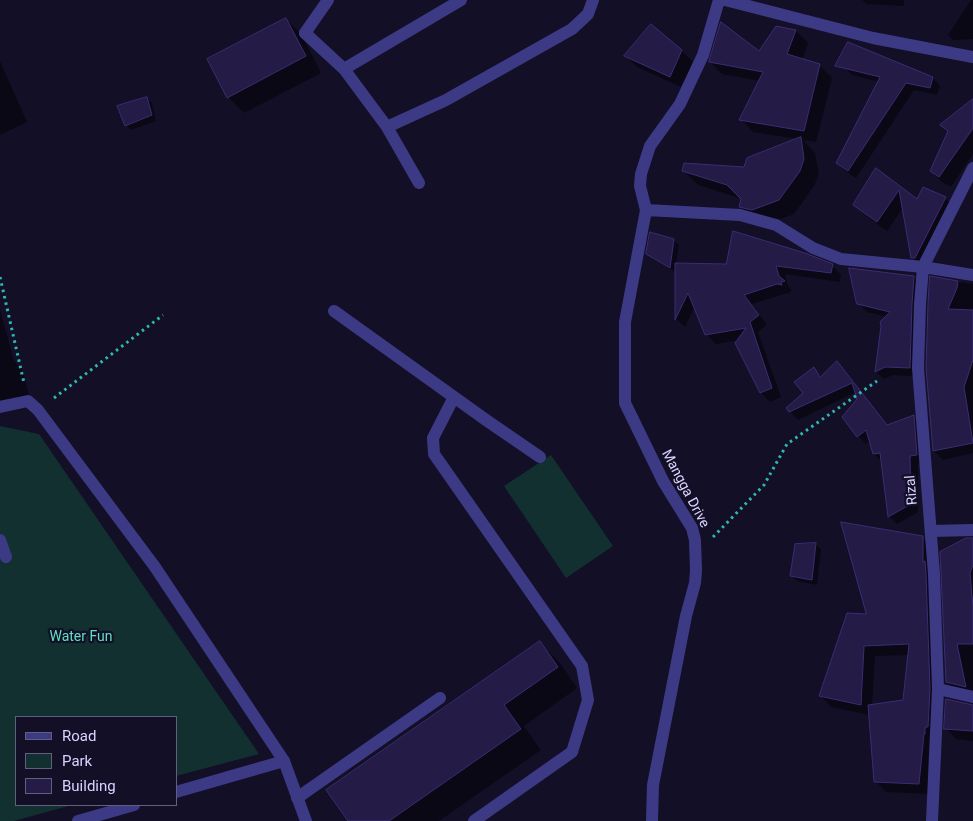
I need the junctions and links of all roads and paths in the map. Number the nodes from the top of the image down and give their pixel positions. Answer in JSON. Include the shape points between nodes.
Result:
{"nodes":[{"id":1,"x":328,"y":0,"type":"edge"},
{"id":2,"x":461,"y":0,"type":"edge"},
{"id":3,"x":593,"y":0,"type":"edge"},
{"id":4,"x":719,"y":0,"type":"edge"},
{"id":5,"x":725,"y":0,"type":"edge"},
{"id":6,"x":973,"y":57,"type":"edge"},
{"id":7,"x":344,"y":69,"type":"junction"},
{"id":8,"x":387,"y":127,"type":"junction"},
{"id":9,"x":973,"y":168,"type":"edge"},
{"id":10,"x":419,"y":183,"type":"dead end"},
{"id":11,"x":646,"y":210,"type":"junction"},
{"id":12,"x":923,"y":267,"type":"junction"},
{"id":13,"x":973,"y":275,"type":"edge"},
{"id":14,"x":0,"y":277,"type":"edge"},
{"id":15,"x":334,"y":311,"type":"dead end"},
{"id":16,"x":163,"y":315,"type":"dead end"},
{"id":17,"x":877,"y":381,"type":"dead end"},
{"id":18,"x":454,"y":397,"type":"junction"},
{"id":19,"x":28,"y":401,"type":"junction"},
{"id":20,"x":0,"y":407,"type":"edge"},
{"id":21,"x":38,"y":410,"type":"junction"},
{"id":22,"x":540,"y":457,"type":"dead end"},
{"id":23,"x":973,"y":530,"type":"edge"},
{"id":24,"x":930,"y":531,"type":"junction"},
{"id":25,"x":0,"y":540,"type":"edge"},
{"id":26,"x":695,"y":555,"type":"junction"},
{"id":27,"x":6,"y":558,"type":"dead end"},
{"id":28,"x":938,"y":689,"type":"junction"},
{"id":29,"x":973,"y":696,"type":"edge"},
{"id":30,"x":440,"y":698,"type":"dead end"},
{"id":31,"x":284,"y":761,"type":"junction"},
{"id":32,"x":178,"y":791,"type":"edge"},
{"id":33,"x":297,"y":798,"type":"junction"},
{"id":34,"x":130,"y":806,"type":"edge"},
{"id":35,"x":78,"y":821,"type":"edge"},
{"id":36,"x":306,"y":821,"type":"edge"},
{"id":37,"x":474,"y":821,"type":"edge"},
{"id":38,"x":652,"y":821,"type":"edge"},
{"id":39,"x":932,"y":821,"type":"edge"}],
"edges":[{"from":1,"to":7,"type":"street","via":[[305,33]]},
{"from":2,"to":7,"type":"street"},
{"from":3,"to":8,"type":"street","via":[[588,14],[572,29],[446,100]]},
{"from":4,"to":11,"type":"street","name":"Mangga Drive","via":[[702,55],[680,104],[650,146],[640,186]]},
{"from":5,"to":6,"type":"street","via":[[874,38]]},
{"from":7,"to":8,"type":"street"},
{"from":8,"to":10,"type":"street"},
{"from":9,"to":12,"type":"street","name":"Rizal"},
{"from":11,"to":12,"type":"street","via":[[740,215],[776,224],[813,248],[841,259]]},
{"from":11,"to":26,"type":"street","name":"Mangga Drive","via":[[625,322],[626,403],[663,481],[692,528]]},
{"from":12,"to":13,"type":"street"},
{"from":12,"to":24,"type":"street","name":"Rizal","via":[[918,368]]},
{"from":14,"to":19,"type":"path"},
{"from":15,"to":18,"type":"street"},
{"from":16,"to":21,"type":"path"},
{"from":17,"to":26,"type":"path","via":[[788,444],[764,485]]},
{"from":18,"to":22,"type":"street"},
{"from":18,"to":37,"type":"street","via":[[433,438],[434,454],[582,666],[588,700],[572,752]]},
{"from":19,"to":20,"type":"street"},
{"from":19,"to":21,"type":"street"},
{"from":21,"to":31,"type":"street","via":[[154,567]]},
{"from":23,"to":24,"type":"street"},
{"from":24,"to":28,"type":"street","name":"Rizal"},
{"from":25,"to":27,"type":"street"},
{"from":26,"to":38,"type":"street","name":"Mangga Drive","via":[[695,583],[653,785]]},
{"from":28,"to":29,"type":"street"},
{"from":28,"to":39,"type":"street","name":"Rizal"},
{"from":30,"to":33,"type":"street"},
{"from":31,"to":32,"type":"street"},
{"from":31,"to":33,"type":"street"},
{"from":33,"to":36,"type":"street"},
{"from":34,"to":35,"type":"street"}]}
